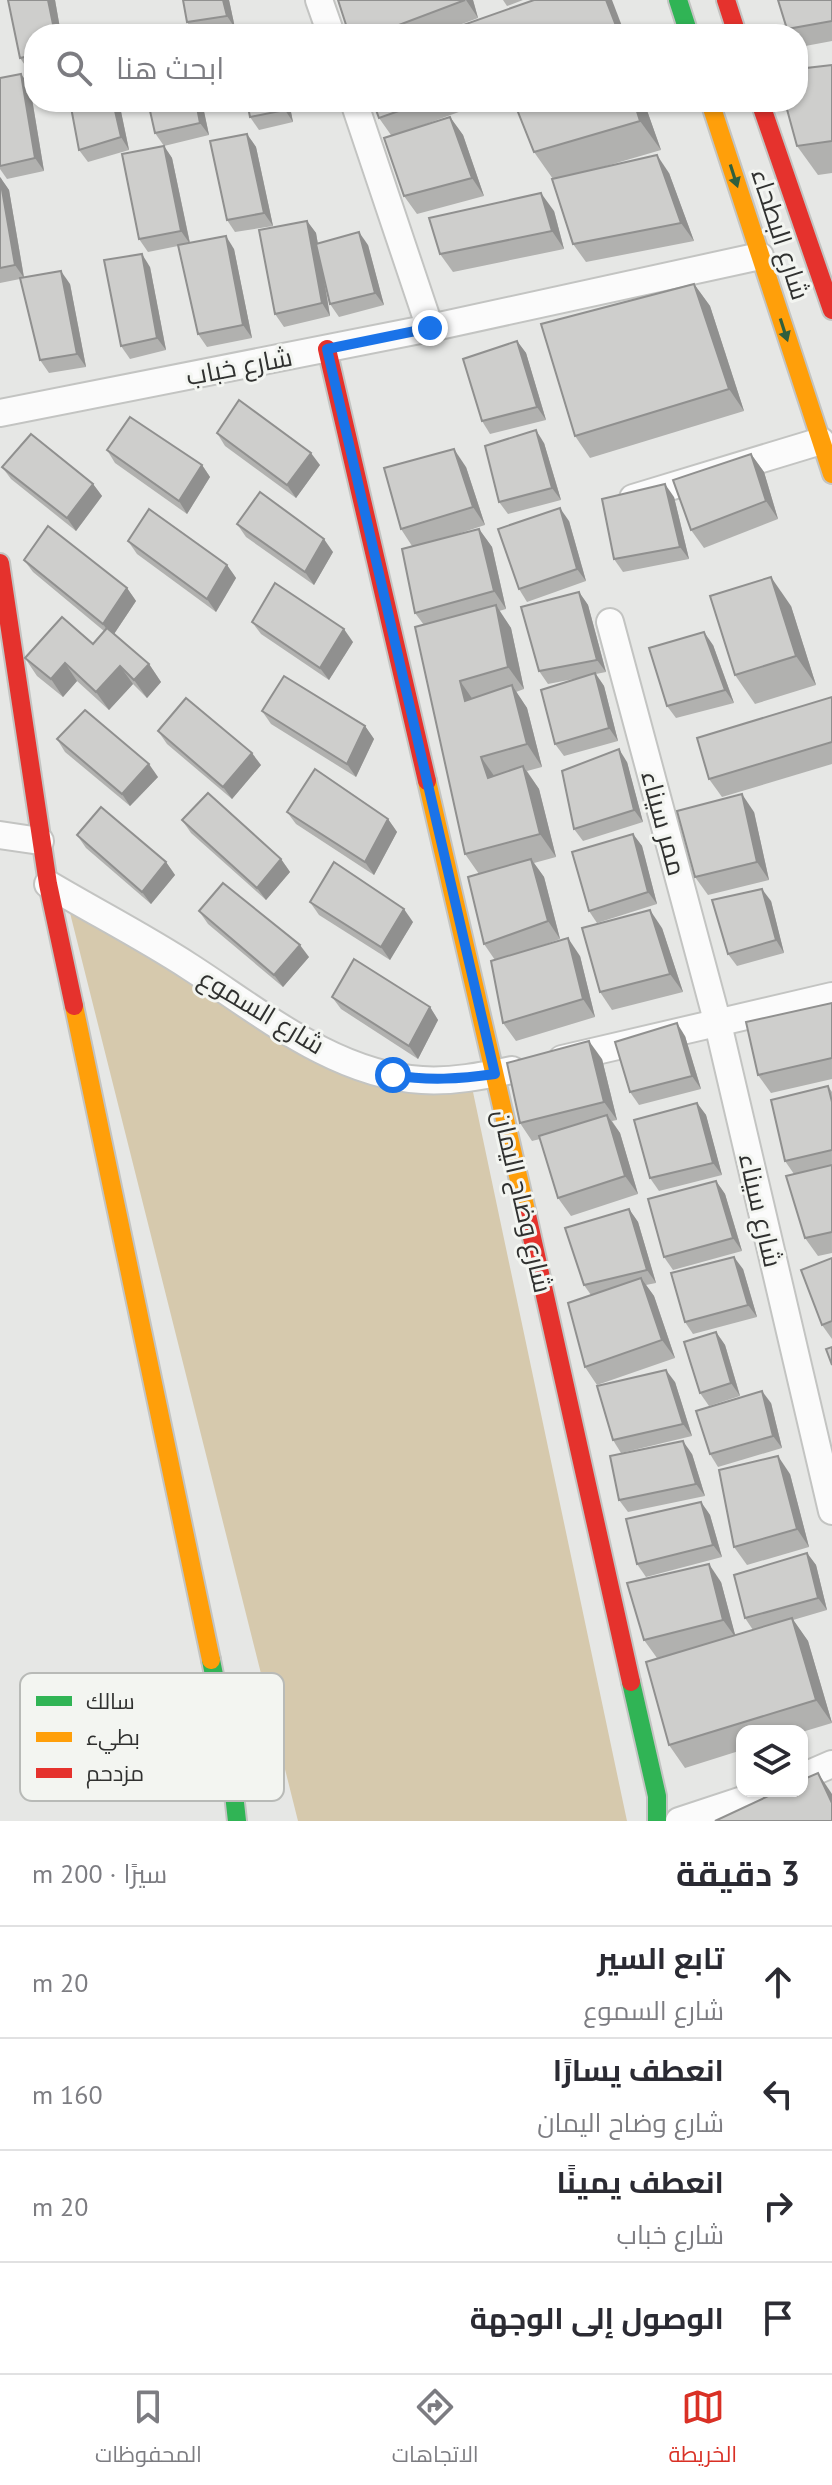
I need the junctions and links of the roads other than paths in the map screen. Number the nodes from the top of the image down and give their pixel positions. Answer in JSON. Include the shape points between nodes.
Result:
{"nodes":[{"id":1,"x":319,"y":0,"type":"edge"},
{"id":2,"x":678,"y":0,"type":"edge"},
{"id":3,"x":726,"y":0,"type":"edge"},
{"id":4,"x":327,"y":24,"type":"edge"},
{"id":5,"x":686,"y":24,"type":"edge"},
{"id":6,"x":734,"y":24,"type":"edge"},
{"id":7,"x":357,"y":112,"type":"edge"},
{"id":8,"x":713,"y":112,"type":"edge"},
{"id":9,"x":764,"y":112,"type":"edge"},
{"id":10,"x":760,"y":256,"type":"junction"},
{"id":11,"x":827,"y":280,"type":"edge"},
{"id":12,"x":832,"y":310,"type":"edge"},
{"id":13,"x":430,"y":328,"type":"junction"},
{"id":14,"x":327,"y":349,"type":"junction"},
{"id":15,"x":0,"y":413,"type":"edge"},
{"id":16,"x":821,"y":441,"type":"junction"},
{"id":17,"x":832,"y":474,"type":"edge"},
{"id":18,"x":617,"y":503,"type":"edge"},
{"id":19,"x":0,"y":563,"type":"edge"},
{"id":20,"x":610,"y":622,"type":"dead end"},
{"id":21,"x":0,"y":835,"type":"edge"},
{"id":22,"x":40,"y":841,"type":"junction"},
{"id":23,"x":48,"y":884,"type":"junction"},
{"id":24,"x":832,"y":996,"type":"edge"},
{"id":25,"x":718,"y":1024,"type":"junction"},
{"id":26,"x":495,"y":1074,"type":"junction"},
{"id":27,"x":832,"y":1511,"type":"edge"},
{"id":28,"x":213,"y":1673,"type":"edge"},
{"id":29,"x":832,"y":1764,"type":"edge"},
{"id":30,"x":808,"y":1774,"type":"edge"},
{"id":31,"x":752,"y":1797,"type":"edge"},
{"id":32,"x":235,"y":1801,"type":"edge"},
{"id":33,"x":237,"y":1821,"type":"edge"},
{"id":34,"x":657,"y":1821,"type":"edge"},
{"id":35,"x":679,"y":1821,"type":"edge"}],
"edges":[{"from":1,"to":4,"type":"street"},
{"from":2,"to":5,"type":"street"},
{"from":3,"to":6,"type":"street"},
{"from":7,"to":13,"type":"street"},
{"from":8,"to":10,"type":"street","name":"شارع البطحاء","one_way":true},
{"from":9,"to":11,"type":"street","name":"شارع البطحاء"},
{"from":10,"to":13,"type":"street","name":"شارع خباب"},
{"from":10,"to":16,"type":"street","name":"شارع البطحاء","one_way":true},
{"from":11,"to":12,"type":"street","name":"شارع البطحاء"},
{"from":13,"to":14,"type":"street","name":"شارع خباب"},
{"from":14,"to":15,"type":"street","name":"شارع خباب"},
{"from":14,"to":26,"type":"street","name":"شارع وضاح اليمان"},
{"from":16,"to":17,"type":"street","name":"شارع البطحاء"},
{"from":16,"to":18,"type":"street"},
{"from":19,"to":22,"type":"street"},
{"from":20,"to":25,"type":"street","name":"ممر سيناء"},
{"from":21,"to":22,"type":"street"},
{"from":22,"to":23,"type":"street"},
{"from":23,"to":26,"type":"street","name":"شارع السموع","via":[[272,1022],[351,1064],[420,1080]]},
{"from":23,"to":28,"type":"street"},
{"from":24,"to":25,"type":"street"},
{"from":25,"to":26,"type":"street","name":"شارع السموع"},
{"from":25,"to":27,"type":"street","name":"شارع سيناء"},
{"from":26,"to":34,"type":"street","name":"شارع وضاح اليمان","via":[[654,1783]]},
{"from":29,"to":30,"type":"street"},
{"from":31,"to":35,"type":"street"},
{"from":32,"to":33,"type":"street"}]}
